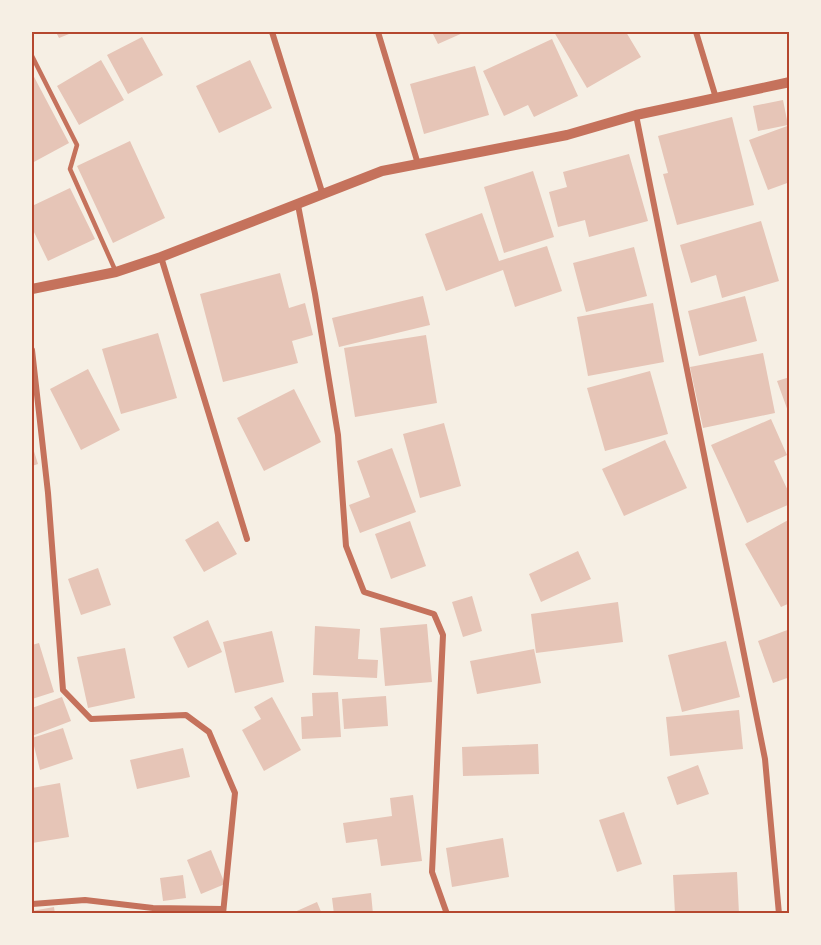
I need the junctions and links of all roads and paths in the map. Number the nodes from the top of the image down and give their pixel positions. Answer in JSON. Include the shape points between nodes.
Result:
{"nodes":[{"id":1,"x":272,"y":32,"type":"edge"},
{"id":2,"x":378,"y":32,"type":"edge"},
{"id":3,"x":696,"y":32,"type":"edge"},
{"id":4,"x":32,"y":56,"type":"edge"},
{"id":5,"x":789,"y":82,"type":"edge"},
{"id":6,"x":716,"y":98,"type":"junction"},
{"id":7,"x":636,"y":115,"type":"junction"},
{"id":8,"x":418,"y":164,"type":"junction"},
{"id":9,"x":322,"y":192,"type":"junction"},
{"id":10,"x":298,"y":206,"type":"junction"},
{"id":11,"x":161,"y":257,"type":"junction"},
{"id":12,"x":116,"y":272,"type":"junction"},
{"id":13,"x":32,"y":289,"type":"edge"},
{"id":14,"x":32,"y":350,"type":"edge"},
{"id":15,"x":248,"y":538,"type":"dead end"},
{"id":16,"x":32,"y":904,"type":"edge"},
{"id":17,"x":223,"y":911,"type":"edge"},
{"id":18,"x":447,"y":914,"type":"edge"},
{"id":19,"x":778,"y":914,"type":"edge"}],
"edges":[{"from":1,"to":9,"type":"street"},
{"from":2,"to":8,"type":"street"},
{"from":3,"to":6,"type":"street"},
{"from":4,"to":12,"type":"lane","via":[[77,145],[69,169]]},
{"from":5,"to":6,"type":"street"},
{"from":6,"to":7,"type":"street"},
{"from":7,"to":8,"type":"street","via":[[567,135]]},
{"from":7,"to":19,"type":"street","via":[[765,759]]},
{"from":8,"to":9,"type":"street","via":[[382,171]]},
{"from":9,"to":10,"type":"street"},
{"from":10,"to":11,"type":"street"},
{"from":10,"to":18,"type":"street","via":[[338,435],[346,546],[364,592],[434,614],[443,634],[432,872]]},
{"from":11,"to":12,"type":"street"},
{"from":11,"to":15,"type":"street"},
{"from":12,"to":13,"type":"street"},
{"from":14,"to":17,"type":"street","via":[[63,690],[91,718],[186,715],[209,732],[235,793]]},
{"from":16,"to":17,"type":"street","via":[[85,900]]}]}
